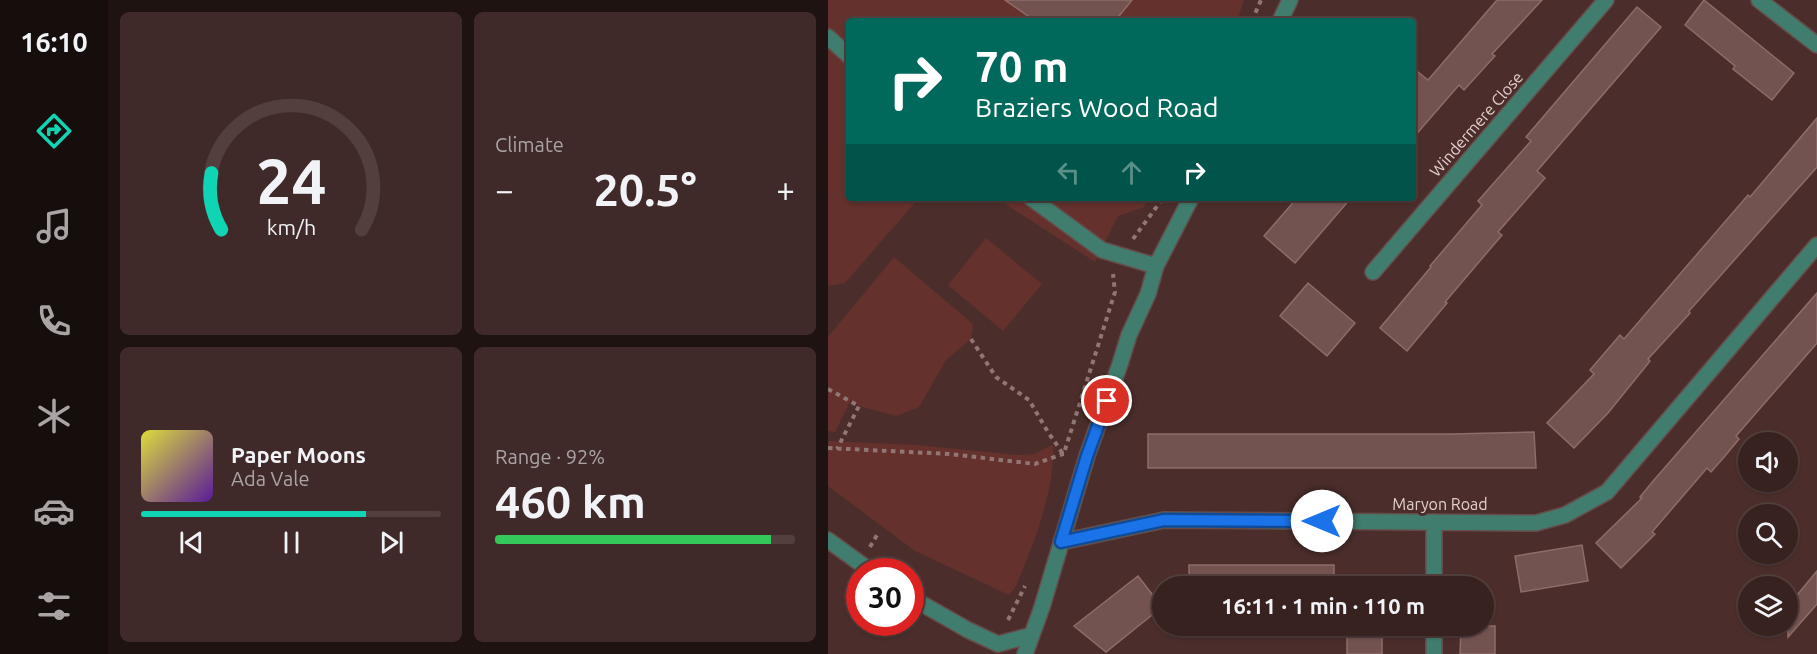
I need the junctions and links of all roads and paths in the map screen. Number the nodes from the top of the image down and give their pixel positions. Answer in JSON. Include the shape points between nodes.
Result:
{"nodes":[{"id":1,"x":1261,"y":0,"type":"edge"},
{"id":2,"x":1289,"y":0,"type":"edge"},
{"id":3,"x":1606,"y":0,"type":"edge"},
{"id":4,"x":1759,"y":0,"type":"edge"},
{"id":5,"x":1253,"y":18,"type":"edge"},
{"id":6,"x":1281,"y":18,"type":"edge"},
{"id":7,"x":828,"y":37,"type":"edge"},
{"id":8,"x":1817,"y":45,"type":"edge"},
{"id":9,"x":846,"y":53,"type":"edge"},
{"id":10,"x":1035,"y":201,"type":"edge"},
{"id":11,"x":1189,"y":201,"type":"edge"},
{"id":12,"x":1817,"y":245,"type":"edge"},
{"id":13,"x":1156,"y":266,"type":"junction"},
{"id":14,"x":1372,"y":272,"type":"dead end"},
{"id":15,"x":971,"y":339,"type":"dead end"},
{"id":16,"x":828,"y":389,"type":"edge"},
{"id":17,"x":828,"y":448,"type":"edge"},
{"id":18,"x":837,"y":449,"type":"junction"},
{"id":19,"x":1064,"y":454,"type":"junction"},
{"id":20,"x":1087,"y":456,"type":"junction"},
{"id":21,"x":1434,"y":522,"type":"junction"},
{"id":22,"x":828,"y":540,"type":"edge"},
{"id":23,"x":1061,"y":542,"type":"junction"},
{"id":24,"x":853,"y":558,"type":"edge"},
{"id":25,"x":1434,"y":576,"type":"edge"},
{"id":26,"x":924,"y":605,"type":"edge"},
{"id":27,"x":1032,"y":635,"type":"junction"},
{"id":28,"x":1434,"y":636,"type":"edge"},
{"id":29,"x":1025,"y":654,"type":"edge"},
{"id":30,"x":1434,"y":654,"type":"edge"}],
"edges":[{"from":1,"to":5,"type":"path"},
{"from":2,"to":6,"type":"street"},
{"from":3,"to":14,"type":"street","name":"Windermere Close"},
{"from":4,"to":8,"type":"street"},
{"from":7,"to":9,"type":"street"},
{"from":10,"to":13,"type":"street","via":[[1102,250]]},
{"from":11,"to":13,"type":"street"},
{"from":12,"to":21,"type":"street","name":"Maryon Road","via":[[1607,492],[1565,515],[1536,523]]},
{"from":13,"to":20,"type":"street"},
{"from":15,"to":19,"type":"path","via":[[996,377],[1029,400]]},
{"from":16,"to":18,"type":"path","via":[[859,406]]},
{"from":17,"to":18,"type":"path"},
{"from":18,"to":19,"type":"path","via":[[950,454],[1035,464]]},
{"from":19,"to":20,"type":"path"},
{"from":20,"to":23,"type":"street"},
{"from":21,"to":23,"type":"street","name":"Maryon Road","via":[[1164,520]]},
{"from":21,"to":25,"type":"street"},
{"from":22,"to":24,"type":"street"},
{"from":23,"to":27,"type":"street"},
{"from":26,"to":27,"type":"street","via":[[998,644]]},
{"from":27,"to":29,"type":"street"},
{"from":28,"to":30,"type":"street"}]}
